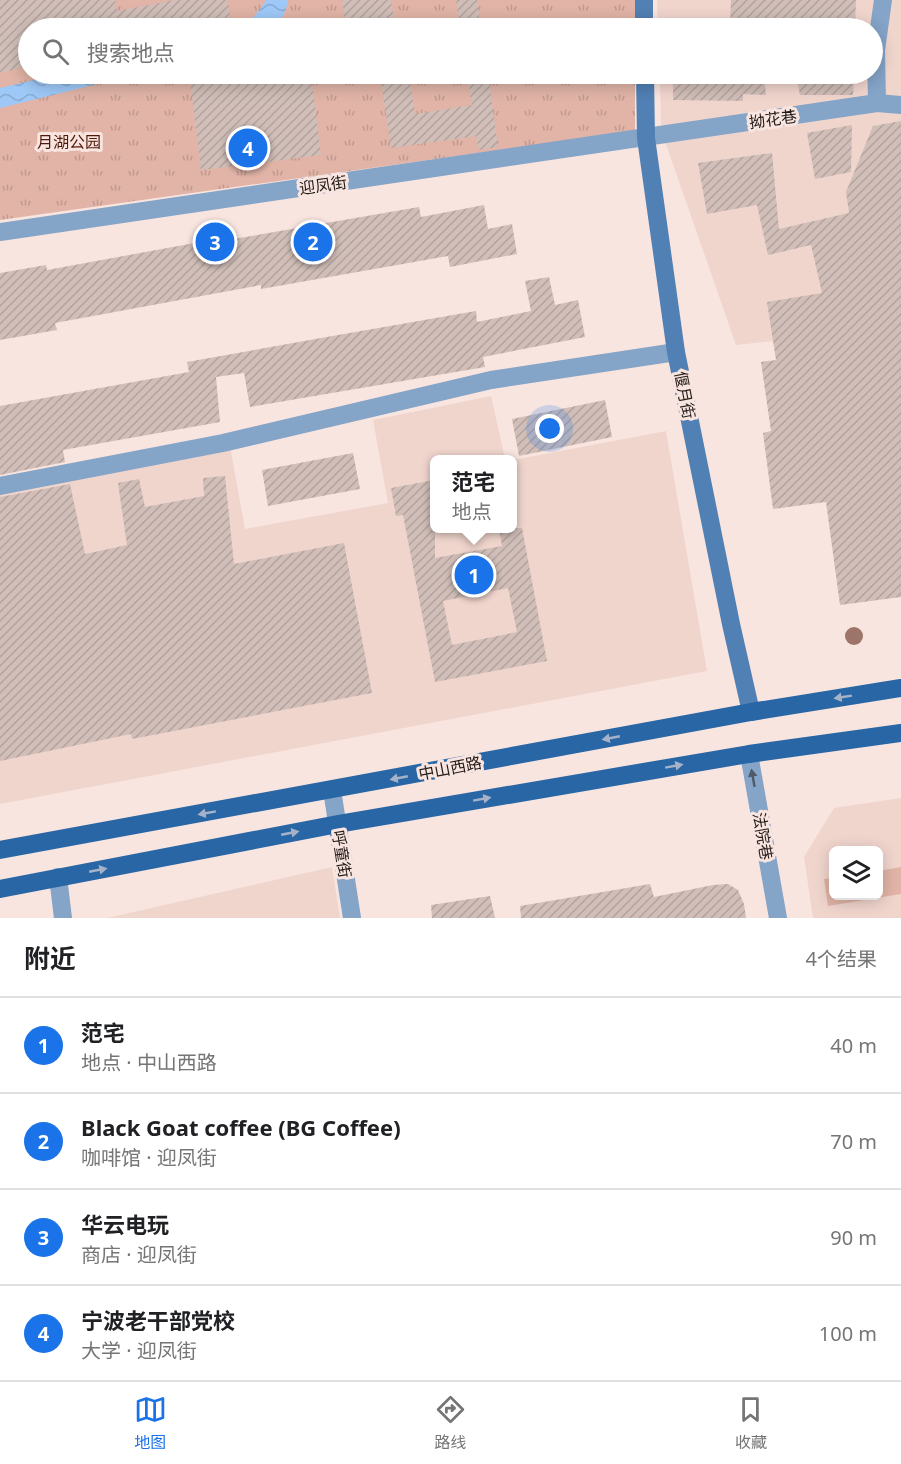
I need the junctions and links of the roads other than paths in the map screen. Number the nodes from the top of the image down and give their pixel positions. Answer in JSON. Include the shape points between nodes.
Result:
{"nodes":[{"id":1,"x":644,"y":0,"type":"edge"},
{"id":2,"x":883,"y":0,"type":"edge"},
{"id":3,"x":644,"y":18,"type":"edge"},
{"id":4,"x":880,"y":18,"type":"edge"},
{"id":5,"x":645,"y":84,"type":"edge"},
{"id":6,"x":877,"y":84,"type":"edge"},
{"id":7,"x":877,"y":103,"type":"junction"},
{"id":8,"x":901,"y":105,"type":"edge"},
{"id":9,"x":646,"y":138,"type":"junction"},
{"id":10,"x":0,"y":232,"type":"edge"},
{"id":11,"x":676,"y":352,"type":"junction"},
{"id":12,"x":0,"y":486,"type":"edge"},
{"id":13,"x":901,"y":688,"type":"edge"},
{"id":14,"x":751,"y":712,"type":"junction"},
{"id":15,"x":901,"y":733,"type":"edge"},
{"id":16,"x":749,"y":754,"type":"junction"},
{"id":17,"x":332,"y":790,"type":"junction"},
{"id":18,"x":338,"y":824,"type":"junction"},
{"id":19,"x":0,"y":850,"type":"edge"},
{"id":20,"x":57,"y":877,"type":"junction"},
{"id":21,"x":0,"y":890,"type":"edge"},
{"id":22,"x":63,"y":918,"type":"edge"},
{"id":23,"x":352,"y":918,"type":"edge"},
{"id":24,"x":778,"y":918,"type":"edge"}],
"edges":[{"from":1,"to":3,"type":"street"},
{"from":2,"to":4,"type":"street"},
{"from":5,"to":9,"type":"street","name":"偃月街"},
{"from":6,"to":7,"type":"street"},
{"from":7,"to":8,"type":"street","name":"拗花巷"},
{"from":7,"to":9,"type":"street","name":"拗花巷"},
{"from":9,"to":10,"type":"street","name":"迎凤街"},
{"from":9,"to":11,"type":"street","name":"偃月街"},
{"from":11,"to":12,"type":"street","via":[[491,380],[223,443]]},
{"from":11,"to":14,"type":"street","name":"偃月街"},
{"from":13,"to":14,"type":"main road","name":"中山西路","one_way":true},
{"from":14,"to":17,"type":"main road","name":"中山西路","one_way":true},
{"from":15,"to":16,"type":"main road"},
{"from":18,"to":16,"type":"main road","one_way":true},
{"from":24,"to":16,"type":"street","name":"法院巷","one_way":true},
{"from":17,"to":18,"type":"street","name":"呼童街"},
{"from":17,"to":19,"type":"main road","name":"中山西路","one_way":true},
{"from":20,"to":18,"type":"main road","one_way":true},
{"from":18,"to":23,"type":"street","name":"呼童街"},
{"from":20,"to":21,"type":"main road"},
{"from":20,"to":22,"type":"street"}]}
